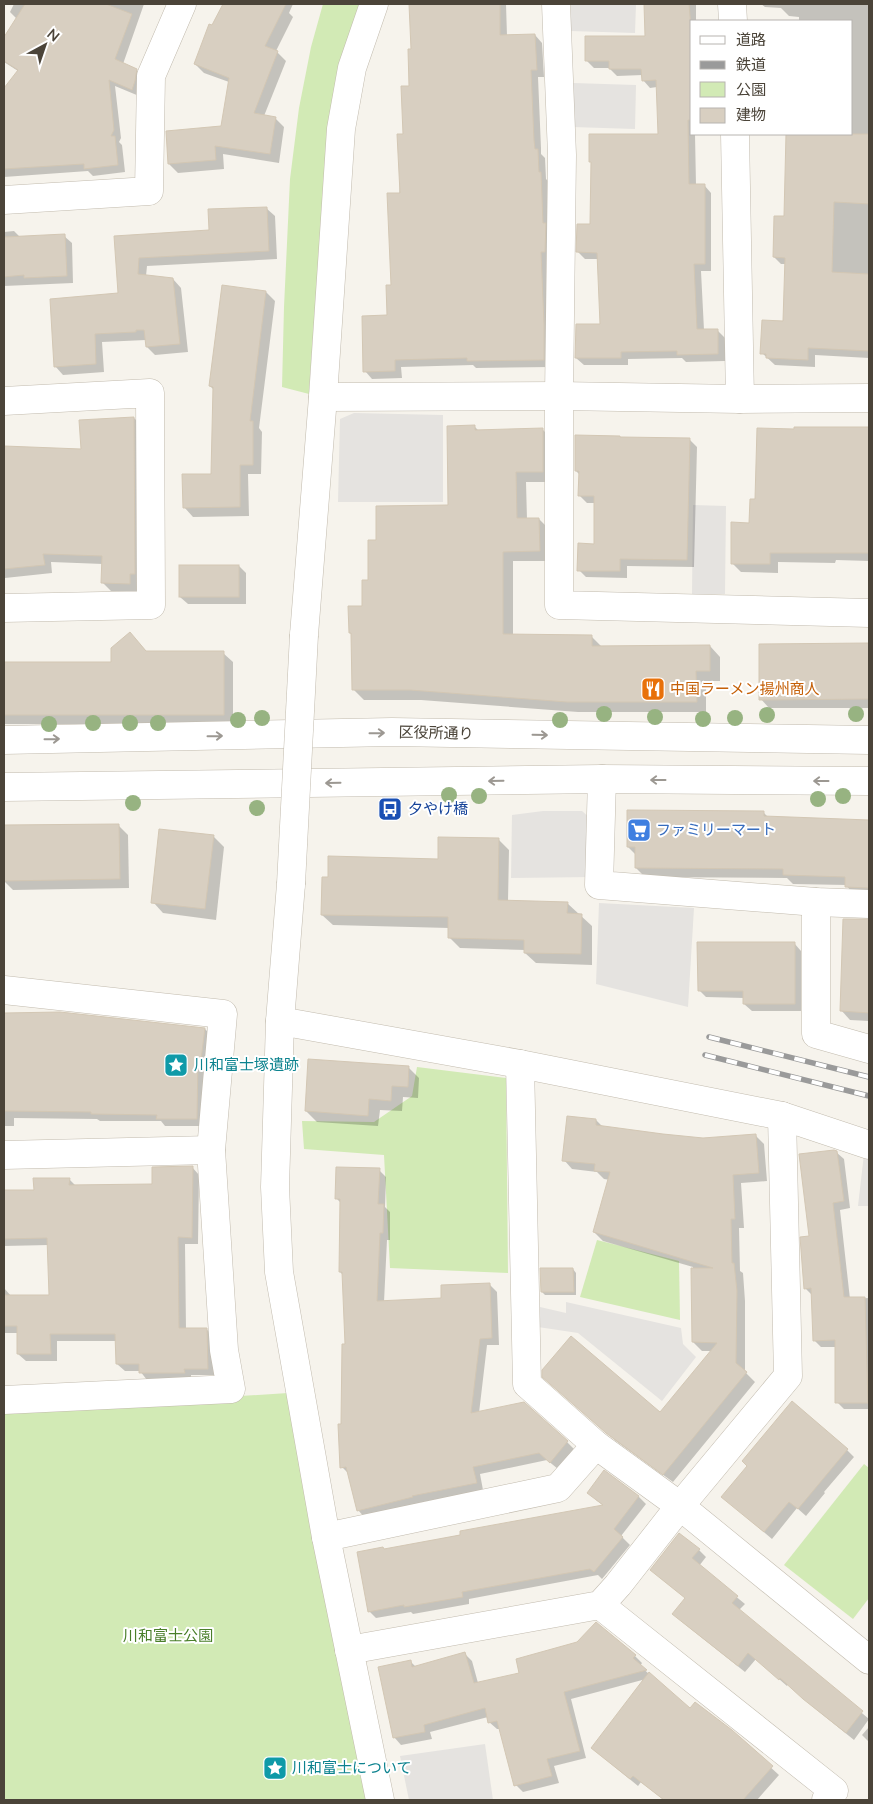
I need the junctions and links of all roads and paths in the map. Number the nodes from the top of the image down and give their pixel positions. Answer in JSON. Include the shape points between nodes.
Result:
{"nodes":[{"id":1,"x":182,"y":4,"type":"edge"},
{"id":2,"x":374,"y":4,"type":"edge"},
{"id":3,"x":556,"y":4,"type":"edge"},
{"id":4,"x":732,"y":4,"type":"edge"},
{"id":5,"x":733,"y":20,"type":"edge"},
{"id":6,"x":735,"y":135,"type":"edge"},
{"id":7,"x":4,"y":200,"type":"edge"},
{"id":8,"x":559,"y":396,"type":"junction"},
{"id":9,"x":323,"y":397,"type":"junction"},
{"id":10,"x":869,"y":398,"type":"edge"},
{"id":11,"x":740,"y":399,"type":"junction"},
{"id":12,"x":4,"y":402,"type":"edge"},
{"id":13,"x":4,"y":608,"type":"edge"},
{"id":14,"x":869,"y":613,"type":"edge"},
{"id":15,"x":4,"y":740,"type":"edge"},
{"id":16,"x":869,"y":740,"type":"edge"},
{"id":17,"x":602,"y":779,"type":"junction"},
{"id":18,"x":869,"y":781,"type":"edge"},
{"id":19,"x":4,"y":787,"type":"edge"},
{"id":20,"x":816,"y":902,"type":"junction"},
{"id":21,"x":869,"y":904,"type":"edge"},
{"id":22,"x":4,"y":990,"type":"edge"},
{"id":23,"x":280,"y":1021,"type":"junction"},
{"id":24,"x":869,"y":1049,"type":"edge"},
{"id":25,"x":520,"y":1064,"type":"junction"},
{"id":26,"x":782,"y":1116,"type":"junction"},
{"id":27,"x":869,"y":1145,"type":"edge"},
{"id":28,"x":211,"y":1150,"type":"junction"},
{"id":29,"x":4,"y":1155,"type":"edge"},
{"id":30,"x":4,"y":1400,"type":"edge"},
{"id":31,"x":596,"y":1445,"type":"junction"},
{"id":32,"x":680,"y":1506,"type":"junction"},
{"id":33,"x":326,"y":1537,"type":"junction"},
{"id":34,"x":600,"y":1605,"type":"junction"},
{"id":35,"x":865,"y":1647,"type":"edge"},
{"id":36,"x":348,"y":1650,"type":"junction"},
{"id":37,"x":380,"y":1800,"type":"edge"},
{"id":38,"x":826,"y":1800,"type":"edge"}],
"edges":[{"from":1,"to":7,"type":"street","via":[[150,76],[149,191]]},
{"from":2,"to":9,"type":"street","via":[[352,68],[341,129]]},
{"from":3,"to":8,"type":"street","via":[[562,155]]},
{"from":4,"to":5,"type":"street"},
{"from":6,"to":11,"type":"street"},
{"from":8,"to":9,"type":"street"},
{"from":8,"to":11,"type":"street"},
{"from":8,"to":14,"type":"street","via":[[559,605]]},
{"from":9,"to":23,"type":"street","bridge":true,"via":[[304,635]]},
{"from":10,"to":11,"type":"street"},
{"from":12,"to":13,"type":"street","via":[[150,393],[151,605]]},
{"from":15,"to":16,"type":"street","name":"区役所通り","one_way":true,"via":[[392,732]]},
{"from":18,"to":17,"type":"street","one_way":true},
{"from":17,"to":19,"type":"street","one_way":true},
{"from":17,"to":20,"type":"street","via":[[599,885]]},
{"from":20,"to":21,"type":"street"},
{"from":20,"to":24,"type":"street","via":[[816,1034]]},
{"from":22,"to":28,"type":"street","via":[[223,1014]]},
{"from":23,"to":25,"type":"street"},
{"from":23,"to":33,"type":"street","via":[[275,1187],[279,1272]]},
{"from":25,"to":26,"type":"street"},
{"from":25,"to":31,"type":"street","via":[[527,1384]]},
{"from":26,"to":27,"type":"street"},
{"from":26,"to":32,"type":"street","via":[[788,1376]]},
{"from":28,"to":29,"type":"street"},
{"from":28,"to":30,"type":"street","via":[[224,1350],[231,1389]]},
{"from":31,"to":32,"type":"street"},
{"from":31,"to":33,"type":"street","via":[[558,1488]]},
{"from":32,"to":34,"type":"street"},
{"from":32,"to":35,"type":"street"},
{"from":33,"to":36,"type":"street"},
{"from":34,"to":36,"type":"street"},
{"from":34,"to":38,"type":"street","via":[[834,1791]]},
{"from":36,"to":37,"type":"street"}]}
